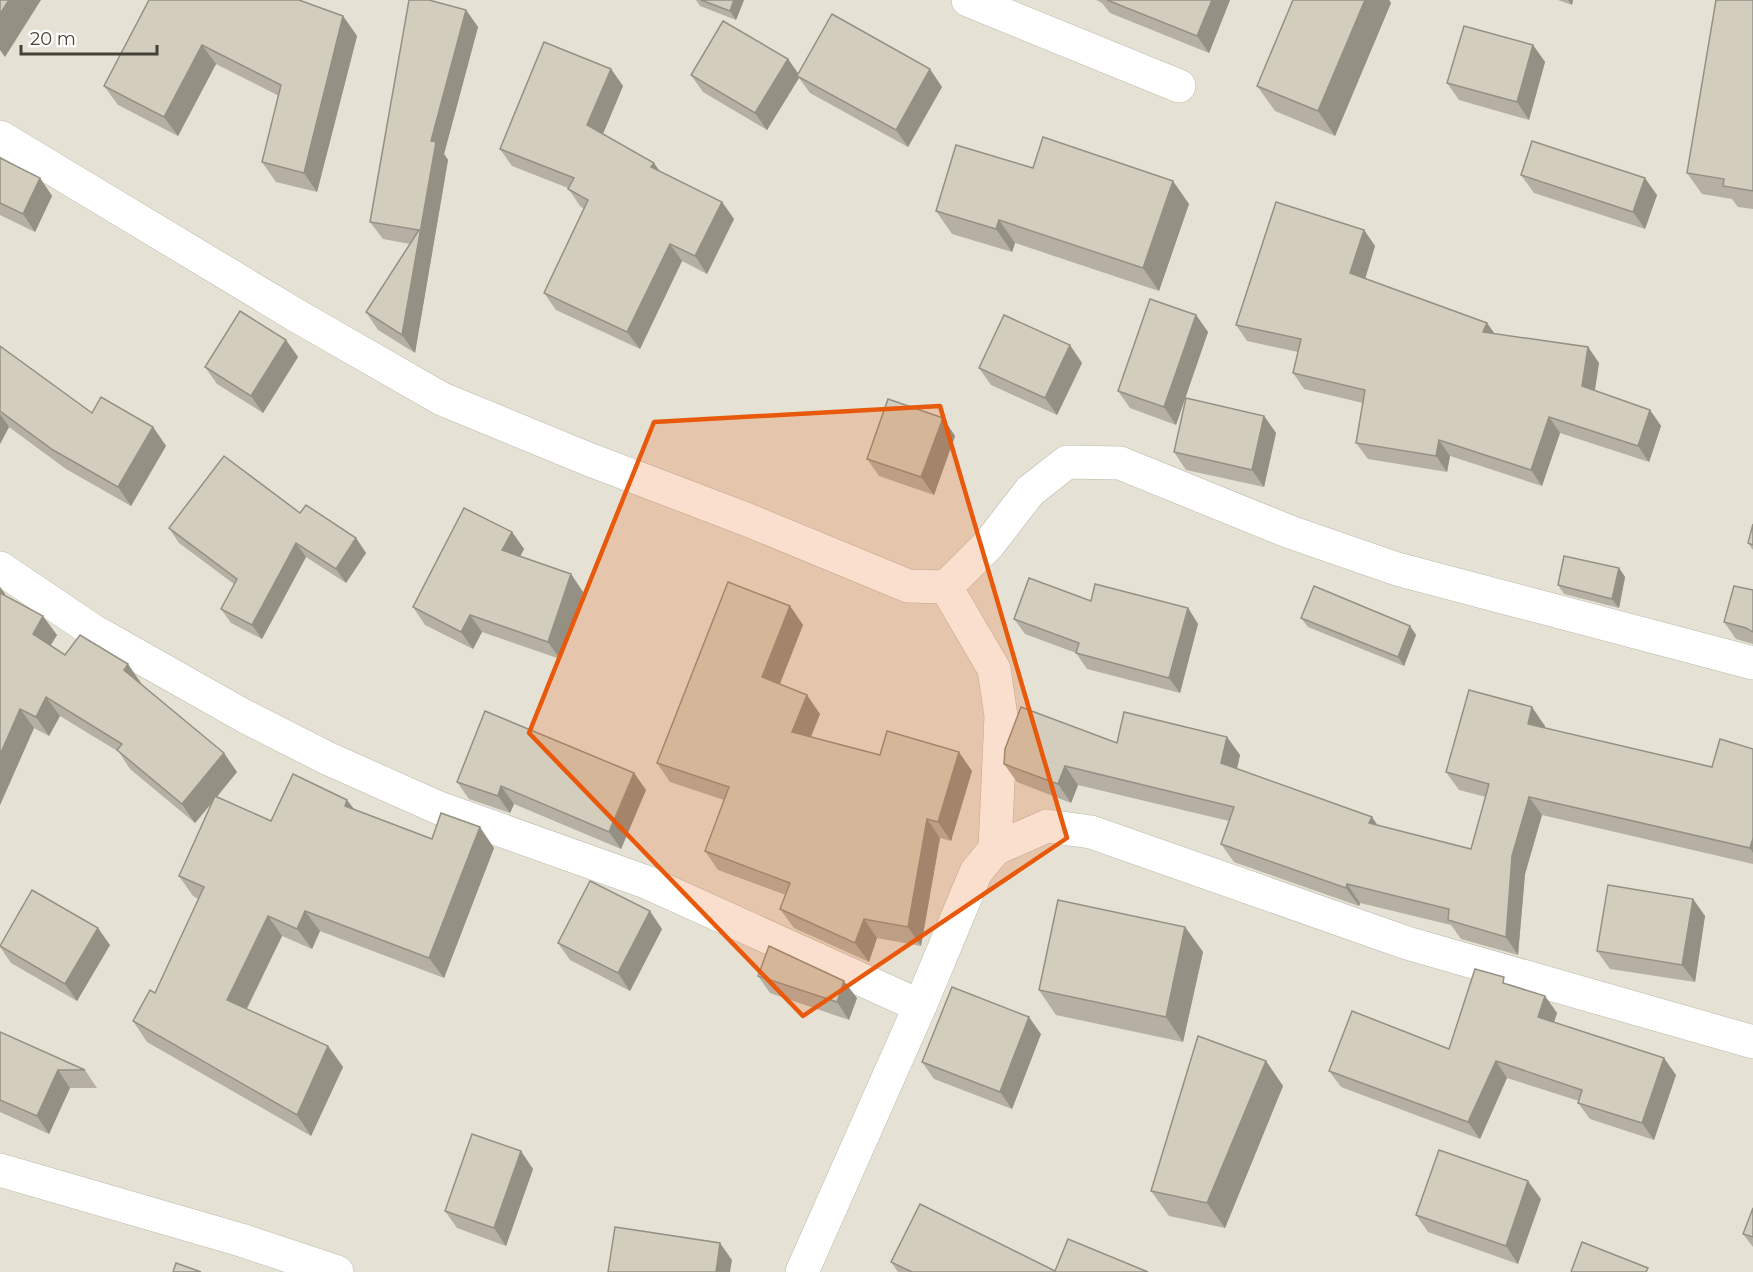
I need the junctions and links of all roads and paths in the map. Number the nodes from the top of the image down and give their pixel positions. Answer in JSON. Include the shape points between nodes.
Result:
{"nodes":[{"id":1,"x":968,"y":0,"type":"edge"},
{"id":2,"x":1179,"y":86,"type":"dead end"},
{"id":3,"x":0,"y":137,"type":"edge"},
{"id":4,"x":0,"y":568,"type":"edge"},
{"id":5,"x":946,"y":587,"type":"junction"},
{"id":6,"x":1753,"y":663,"type":"edge"},
{"id":7,"x":994,"y":849,"type":"junction"},
{"id":8,"x":920,"y":1006,"type":"junction"},
{"id":9,"x":1753,"y":1042,"type":"edge"},
{"id":10,"x":0,"y":1170,"type":"edge"},
{"id":11,"x":337,"y":1272,"type":"edge"},
{"id":12,"x":802,"y":1272,"type":"edge"}],
"edges":[{"from":1,"to":2,"type":"street"},
{"from":3,"to":5,"type":"street","via":[[442,399],[908,586]]},
{"from":4,"to":8,"type":"street","via":[[92,630],[329,759],[440,808],[646,882]]},
{"from":5,"to":6,"type":"street","via":[[989,544],[1030,491],[1067,462],[1120,463],[1290,532],[1397,568]]},
{"from":5,"to":7,"type":"street","via":[[994,669],[1001,716]]},
{"from":7,"to":8,"type":"street","via":[[976,872]]},
{"from":7,"to":9,"type":"street","via":[[1047,826],[1091,832],[1407,943]]},
{"from":8,"to":12,"type":"street"},
{"from":10,"to":11,"type":"street"}]}
